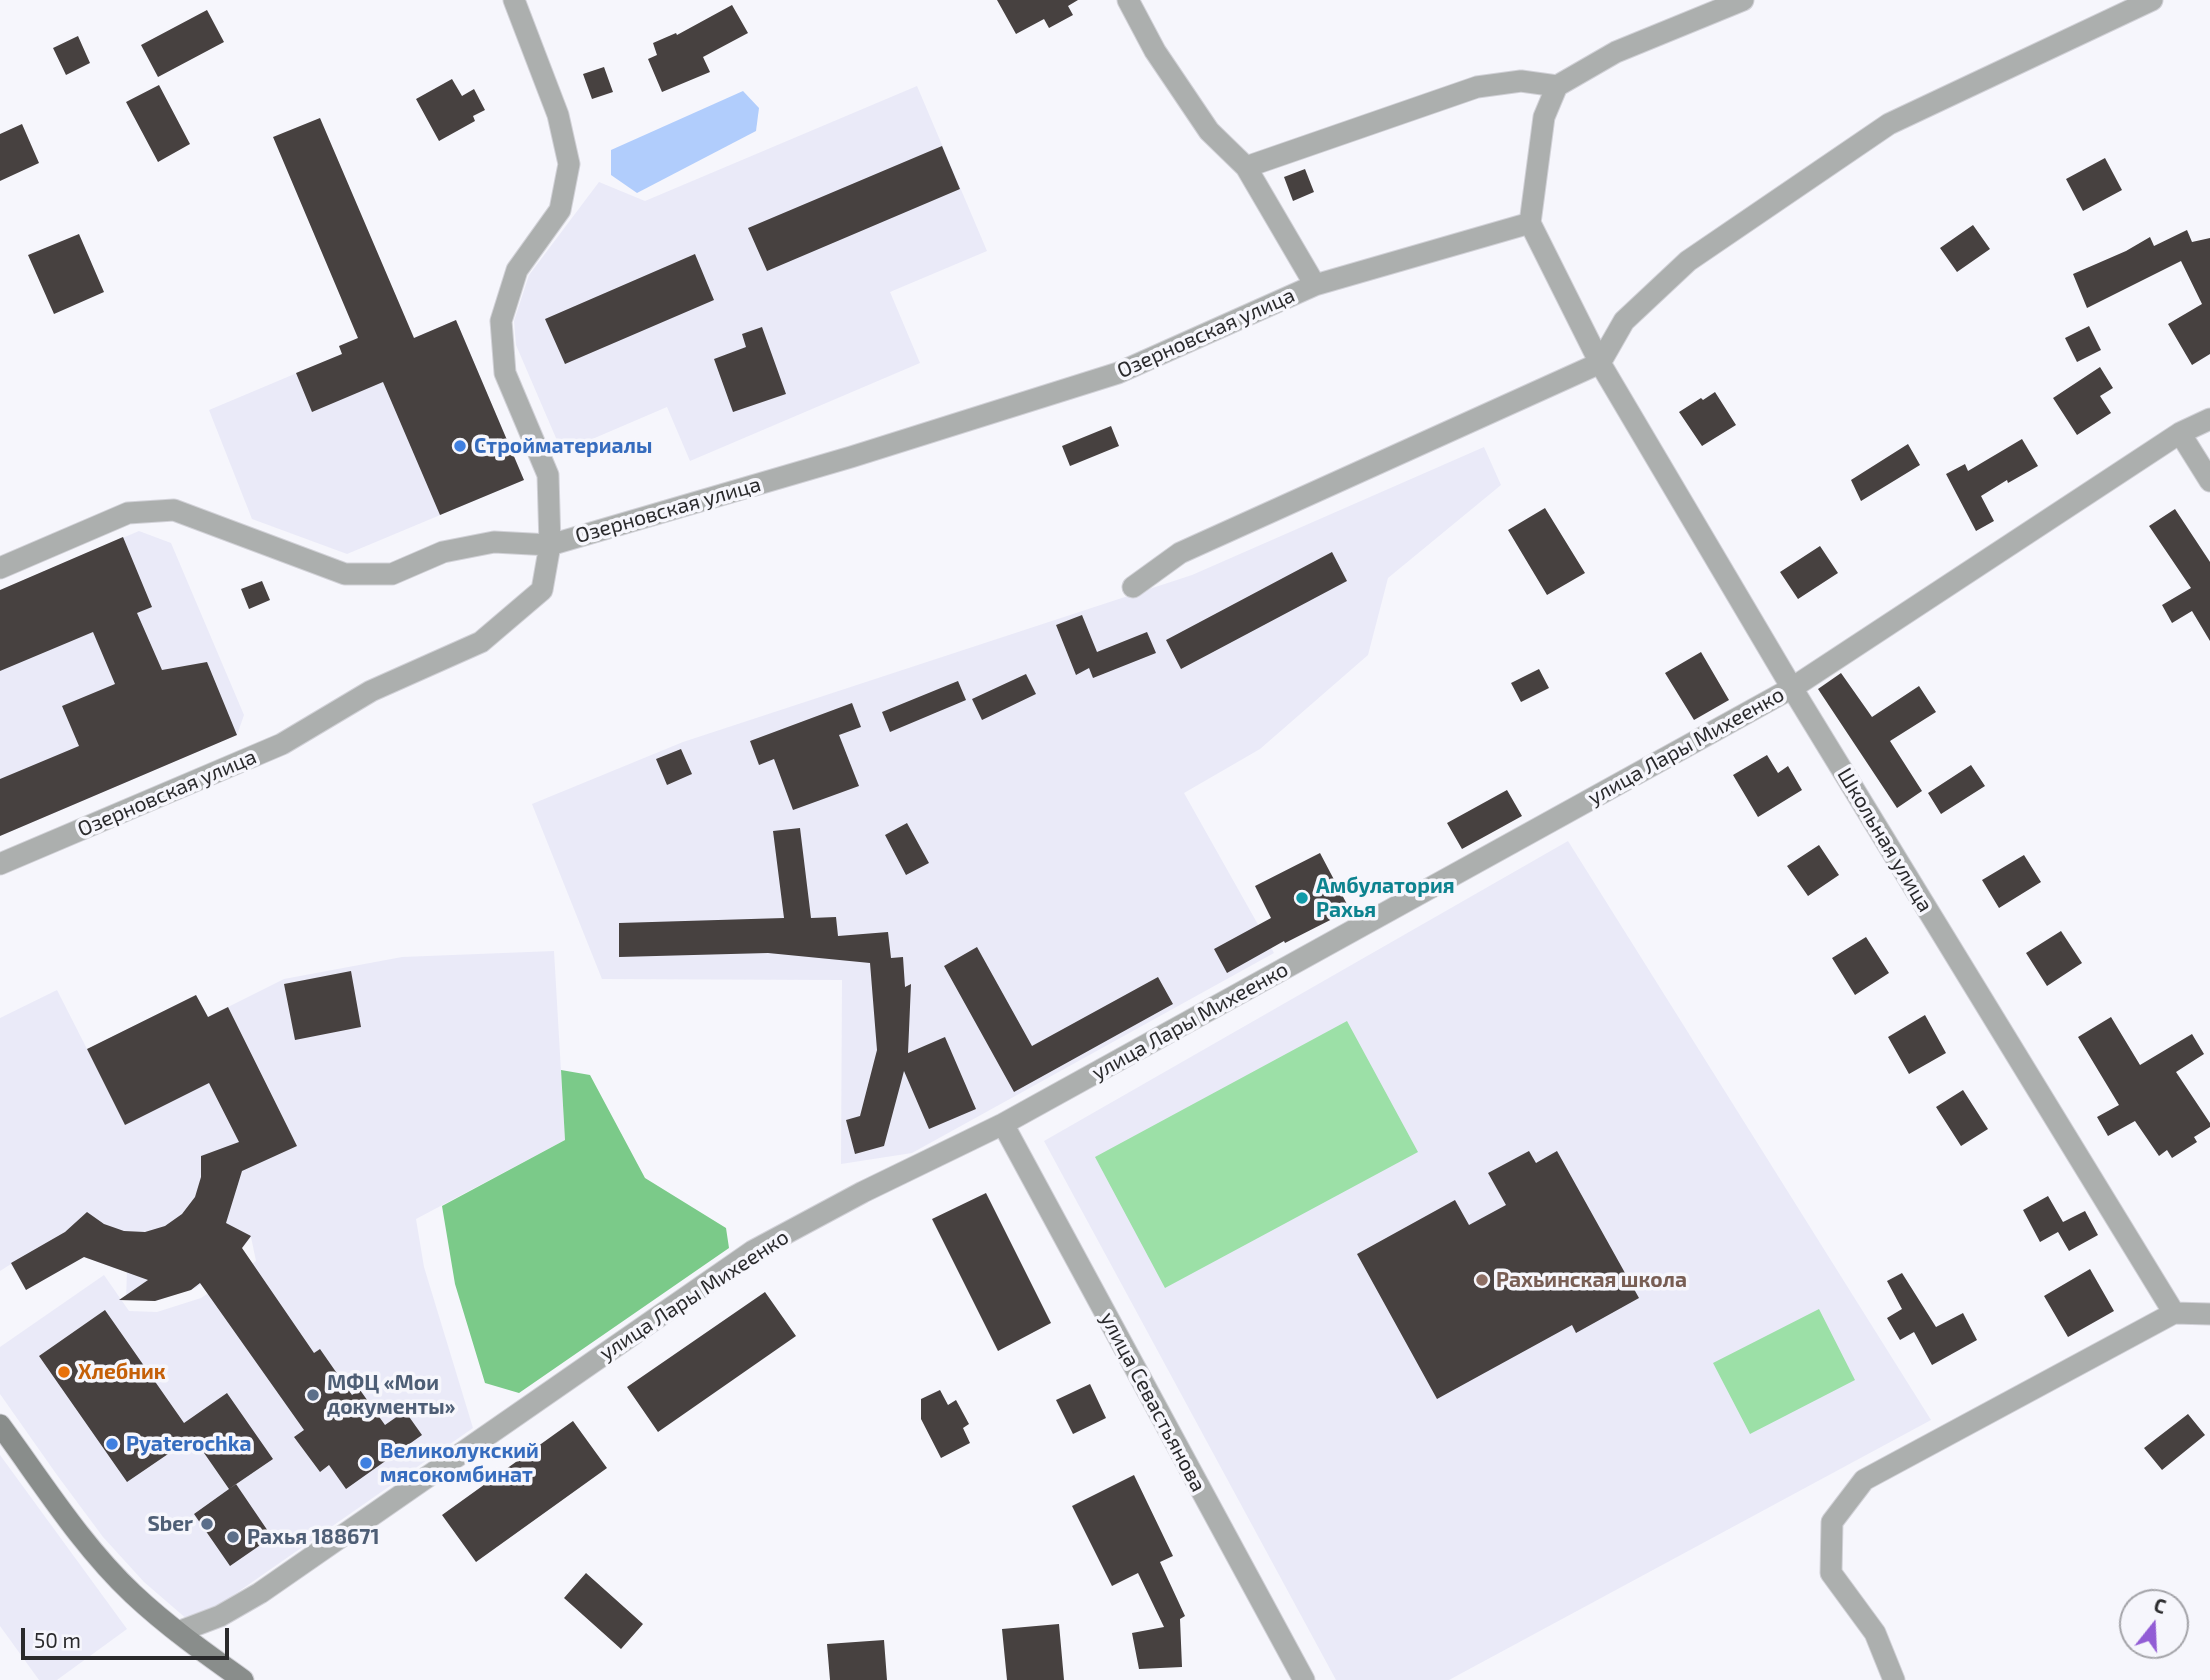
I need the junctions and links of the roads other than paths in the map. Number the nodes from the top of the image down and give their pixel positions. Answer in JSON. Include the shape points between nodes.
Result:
{"nodes":[{"id":1,"x":514,"y":0,"type":"edge"},
{"id":2,"x":1128,"y":0,"type":"edge"},
{"id":3,"x":1743,"y":0,"type":"edge"},
{"id":4,"x":2152,"y":0,"type":"edge"},
{"id":5,"x":1557,"y":86,"type":"junction"},
{"id":6,"x":1246,"y":167,"type":"junction"},
{"id":7,"x":1530,"y":223,"type":"junction"},
{"id":8,"x":1315,"y":285,"type":"junction"},
{"id":9,"x":1600,"y":363,"type":"junction"},
{"id":10,"x":2210,"y":419,"type":"edge"},
{"id":11,"x":2180,"y":433,"type":"junction"},
{"id":12,"x":2210,"y":481,"type":"edge"},
{"id":13,"x":550,"y":545,"type":"junction"},
{"id":14,"x":0,"y":568,"type":"edge"},
{"id":15,"x":1133,"y":587,"type":"dead end"},
{"id":16,"x":1792,"y":688,"type":"junction"},
{"id":17,"x":0,"y":864,"type":"edge"},
{"id":18,"x":1003,"y":1124,"type":"junction"},
{"id":19,"x":2174,"y":1314,"type":"junction"},
{"id":20,"x":2210,"y":1314,"type":"edge"},
{"id":21,"x":0,"y":1424,"type":"edge"},
{"id":22,"x":178,"y":1632,"type":"junction"},
{"id":23,"x":243,"y":1680,"type":"edge"},
{"id":24,"x":1304,"y":1680,"type":"edge"},
{"id":25,"x":1894,"y":1680,"type":"edge"}],
"edges":[{"from":1,"to":13,"type":"street","via":[[558,115],[569,164],[560,210],[517,270],[500,321],[505,373],[548,475]]},
{"from":2,"to":6,"type":"street","via":[[1155,51],[1209,131]]},
{"from":3,"to":5,"type":"street","via":[[1616,52]]},
{"from":4,"to":9,"type":"street","via":[[1889,124],[1688,261],[1625,321]]},
{"from":5,"to":6,"type":"street","via":[[1521,81],[1477,87]]},
{"from":5,"to":7,"type":"street","via":[[1544,117]]},
{"from":6,"to":8,"type":"street"},
{"from":7,"to":8,"type":"street","name":"Озерновская улица"},
{"from":7,"to":9,"type":"street","name":"Школьная улица"},
{"from":8,"to":13,"type":"street","name":"Озерновская улица","via":[[1118,373]]},
{"from":9,"to":15,"type":"street","via":[[1180,553]]},
{"from":9,"to":16,"type":"street","name":"Школьная улица"},
{"from":10,"to":11,"type":"street","name":"улица Лары Михеенко"},
{"from":11,"to":12,"type":"street"},
{"from":11,"to":16,"type":"street","name":"улица Лары Михеенко"},
{"from":13,"to":14,"type":"street","name":"Озерновская улица","via":[[494,542],[443,552],[391,574],[345,574],[174,510],[128,513]]},
{"from":13,"to":17,"type":"street","name":"Озерновская улица","via":[[542,590],[481,642],[371,691],[282,744]]},
{"from":16,"to":18,"type":"street","name":"улица Лары Михеенко"},
{"from":16,"to":19,"type":"street","name":"Школьная улица"},
{"from":18,"to":22,"type":"street","name":"улица Лары Михеенко","via":[[753,1251],[260,1593]]},
{"from":18,"to":24,"type":"street","name":"улица Севастьянова"},
{"from":19,"to":20,"type":"street"},
{"from":19,"to":25,"type":"street","via":[[1864,1480],[1832,1522],[1831,1573],[1875,1633]]},
{"from":21,"to":22,"type":"street","via":[[90,1546],[132,1592]]},
{"from":22,"to":23,"type":"street"}]}
